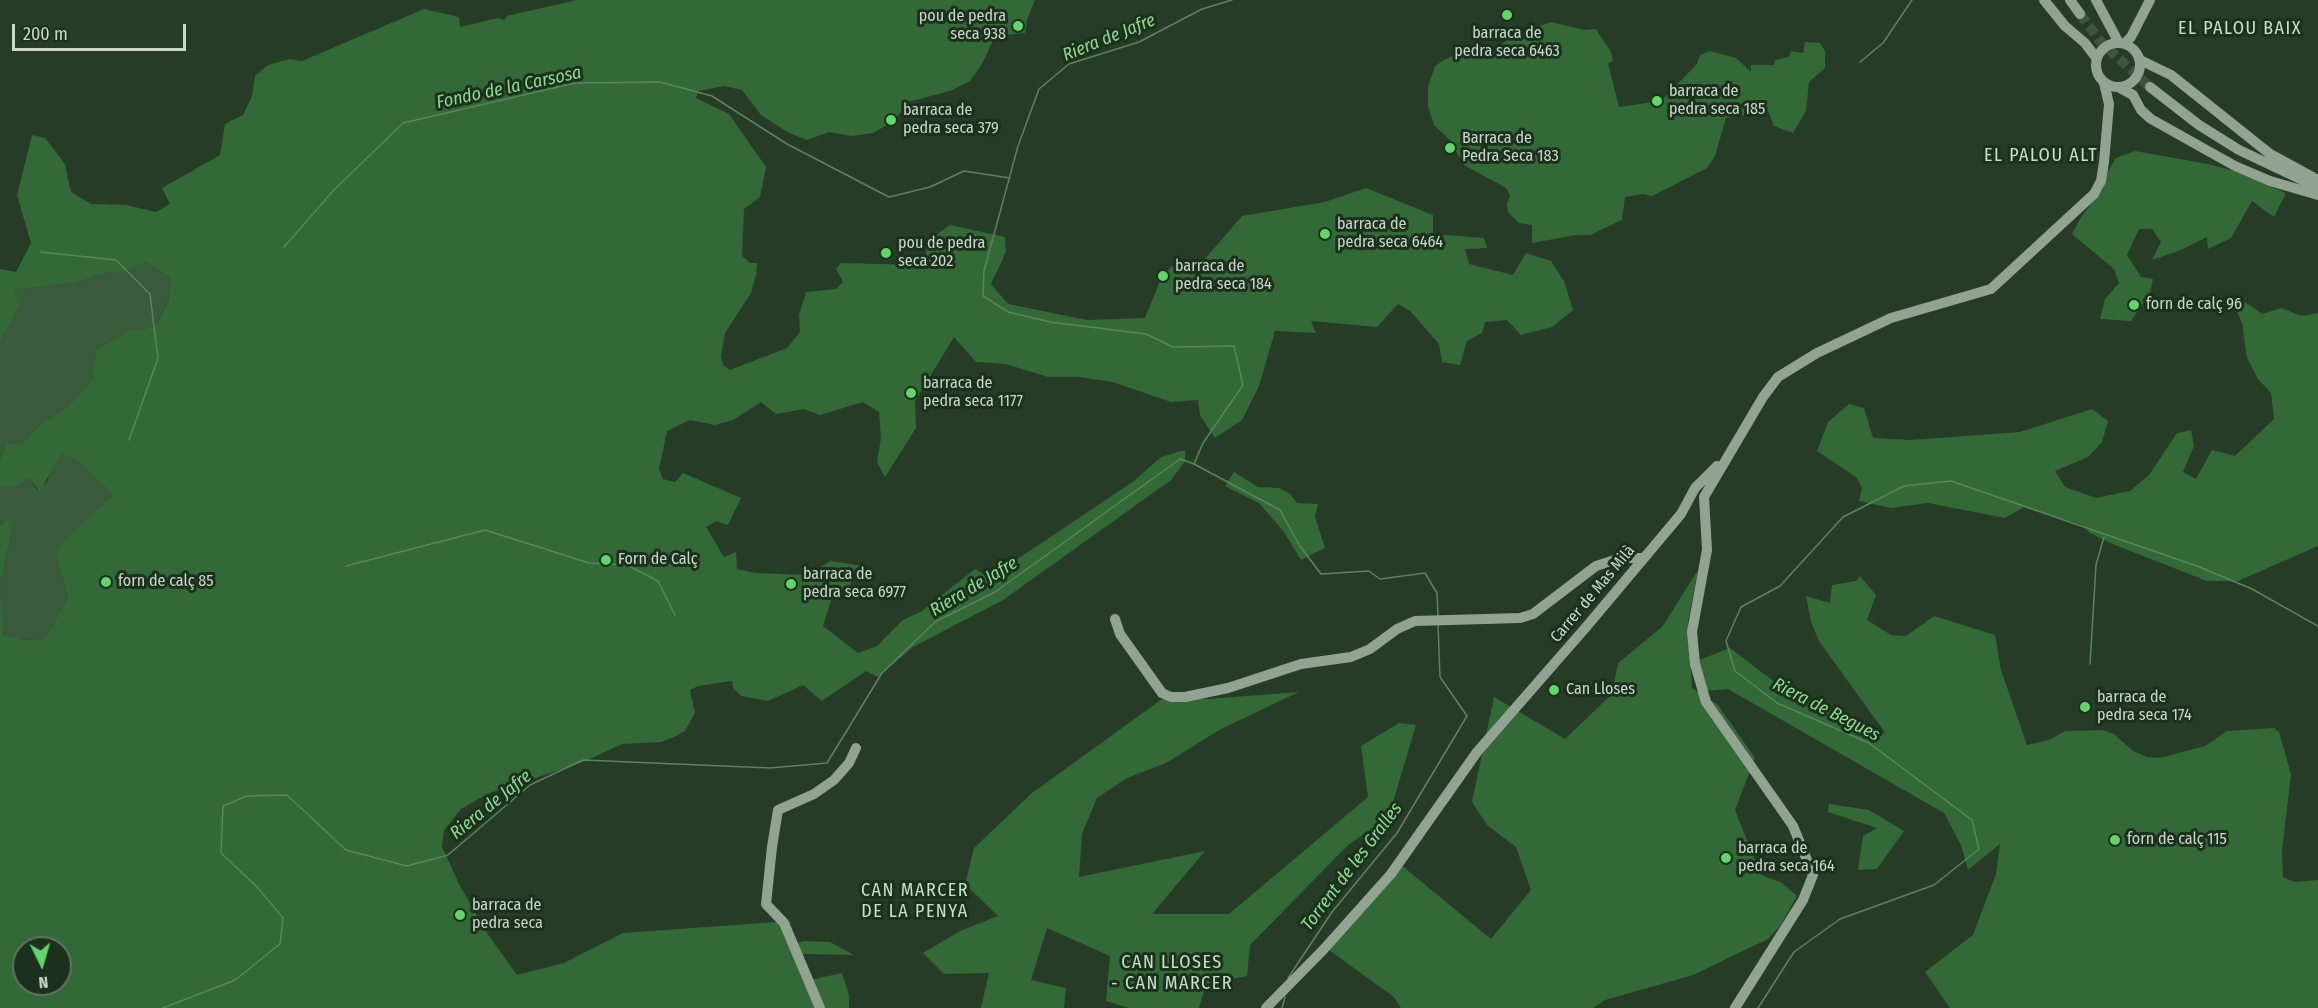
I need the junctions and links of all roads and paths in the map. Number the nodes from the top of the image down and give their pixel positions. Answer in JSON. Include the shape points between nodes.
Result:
{"nodes":[{"id":1,"x":2044,"y":0,"type":"edge"},
{"id":2,"x":2070,"y":0,"type":"edge"},
{"id":3,"x":2096,"y":0,"type":"edge"},
{"id":4,"x":2150,"y":0,"type":"edge"},
{"id":5,"x":2080,"y":14,"type":"tunnel mouth"},
{"id":6,"x":2107,"y":23,"type":"junction"},
{"id":7,"x":2135,"y":28,"type":"junction"},
{"id":8,"x":2122,"y":43,"type":"junction"},
{"id":9,"x":2106,"y":47,"type":"junction"},
{"id":10,"x":2139,"y":56,"type":"junction"},
{"id":11,"x":2099,"y":72,"type":"junction"},
{"id":12,"x":2150,"y":87,"type":"tunnel mouth"},
{"id":13,"x":2118,"y":88,"type":"junction"},
{"id":14,"x":2109,"y":104,"type":"junction"},
{"id":15,"x":2318,"y":180,"type":"edge"},
{"id":16,"x":2318,"y":187,"type":"edge"},
{"id":17,"x":2318,"y":195,"type":"edge"},
{"id":18,"x":1730,"y":454,"type":"junction"},
{"id":19,"x":1642,"y":558,"type":"junction"},
{"id":20,"x":1115,"y":619,"type":"dead end"},
{"id":21,"x":856,"y":748,"type":"dead end"},
{"id":22,"x":820,"y":1008,"type":"edge"},
{"id":23,"x":1266,"y":1008,"type":"edge"},
{"id":24,"x":1736,"y":1008,"type":"edge"}],
"edges":[{"from":1,"to":11,"type":"street","via":[[2085,43]]},
{"from":2,"to":5,"type":"street"},
{"from":3,"to":6,"type":"street"},
{"from":4,"to":7,"type":"street"},
{"from":6,"to":8,"type":"street"},
{"from":6,"to":9,"type":"street"},
{"from":7,"to":8,"type":"street"},
{"from":7,"to":10,"type":"street"},
{"from":8,"to":9,"type":"street"},
{"from":8,"to":10,"type":"street"},
{"from":9,"to":11,"type":"street"},
{"from":10,"to":13,"type":"street","via":[[2137,79]]},
{"from":10,"to":15,"type":"street","via":[[2171,75],[2270,154]]},
{"from":11,"to":13,"type":"street"},
{"from":11,"to":14,"type":"street"},
{"from":12,"to":16,"type":"street","via":[[2239,150]]},
{"from":13,"to":14,"type":"street"},
{"from":13,"to":17,"type":"street","via":[[2133,96],[2151,119],[2235,166]]},
{"from":14,"to":18,"type":"street","via":[[2098,188],[2021,262],[1991,288],[1906,312],[1795,365],[1771,385]]},
{"from":18,"to":19,"type":"street","name":"Carrer de Mas Milà","via":[[1695,488],[1681,514]]},
{"from":18,"to":24,"type":"street","via":[[1704,497],[1708,540],[1692,632],[1695,664],[1706,702],[1793,826],[1813,875],[1808,892]]},
{"from":19,"to":20,"type":"street","via":[[1621,558],[1596,566],[1533,614],[1520,618],[1415,621],[1351,657],[1300,664],[1185,697],[1162,693],[1120,634]]},
{"from":19,"to":23,"type":"street","name":"Carrer de Mas Milà","via":[[1477,752],[1391,874]]},
{"from":21,"to":22,"type":"street","via":[[834,780],[778,810],[766,904],[784,923]]}]}
